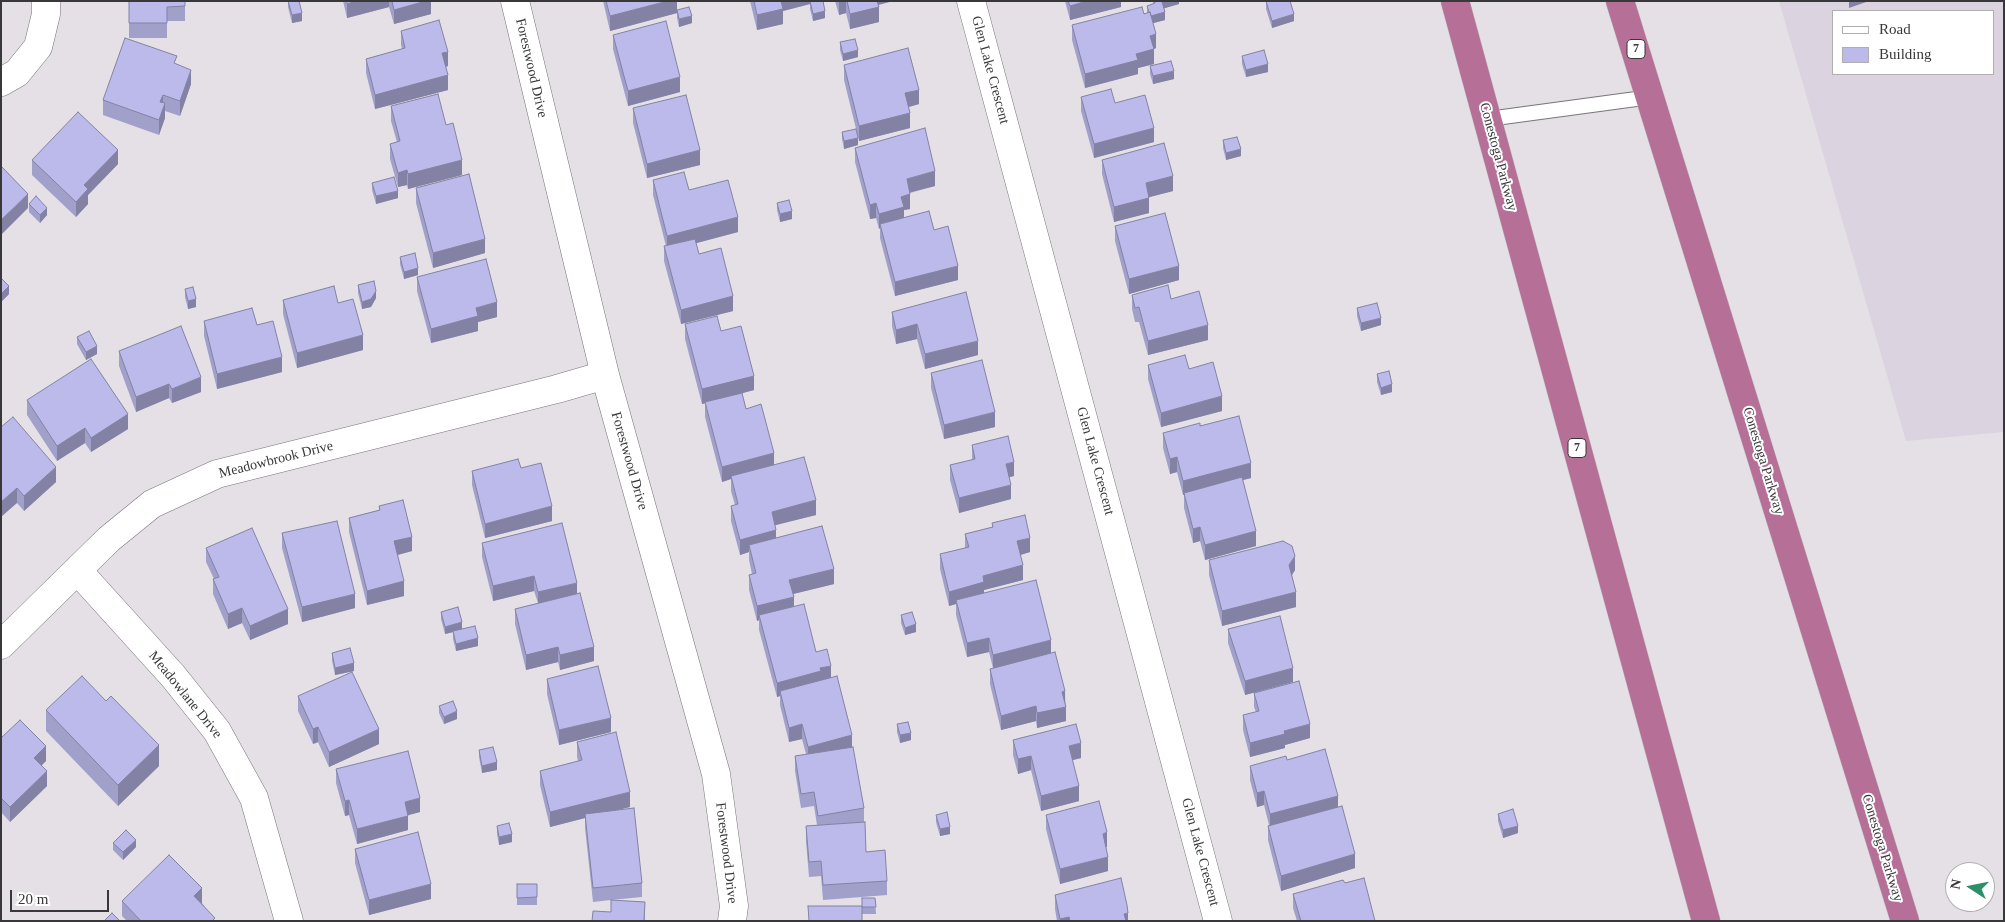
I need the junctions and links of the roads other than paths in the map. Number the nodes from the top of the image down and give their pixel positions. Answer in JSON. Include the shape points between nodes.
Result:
{"nodes":[{"id":1,"x":46,"y":1,"type":"edge"},
{"id":2,"x":515,"y":1,"type":"edge"},
{"id":3,"x":972,"y":1,"type":"edge"},
{"id":4,"x":1455,"y":1,"type":"edge"},
{"id":5,"x":1620,"y":1,"type":"edge"},
{"id":6,"x":1,"y":82,"type":"edge"},
{"id":7,"x":1651,"y":98,"type":"junction"},
{"id":8,"x":1488,"y":119,"type":"junction"},
{"id":9,"x":605,"y":375,"type":"junction"},
{"id":10,"x":78,"y":571,"type":"junction"},
{"id":11,"x":1,"y":646,"type":"edge"},
{"id":12,"x":289,"y":921,"type":"edge"},
{"id":13,"x":732,"y":921,"type":"edge"},
{"id":14,"x":1218,"y":921,"type":"edge"},
{"id":15,"x":1706,"y":921,"type":"edge"},
{"id":16,"x":1905,"y":921,"type":"edge"}],
"edges":[{"from":1,"to":6,"type":"street","via":[[38,47],[17,73]]},
{"from":2,"to":9,"type":"street","name":"Forestwood Drive"},
{"from":3,"to":14,"type":"street","name":"Glen Lake Crescent"},
{"from":4,"to":8,"type":"highway","name":"Conestoga Parkway","number":"7"},
{"from":5,"to":7,"type":"highway","name":"Conestoga Parkway","number":"7"},
{"from":7,"to":8,"type":"lane"},
{"from":7,"to":16,"type":"highway","name":"Conestoga Parkway","number":"7"},
{"from":8,"to":15,"type":"highway","name":"Conestoga Parkway","number":"7"},
{"from":9,"to":10,"type":"street","name":"Meadowbrook Drive","via":[[217,474],[152,504]]},
{"from":9,"to":13,"type":"street","name":"Forestwood Drive","via":[[716,774],[734,906]]},
{"from":10,"to":11,"type":"street","name":"Meadowbrook Drive"},
{"from":10,"to":12,"type":"street","name":"Meadowlane Drive","via":[[217,731],[254,798]]}]}
